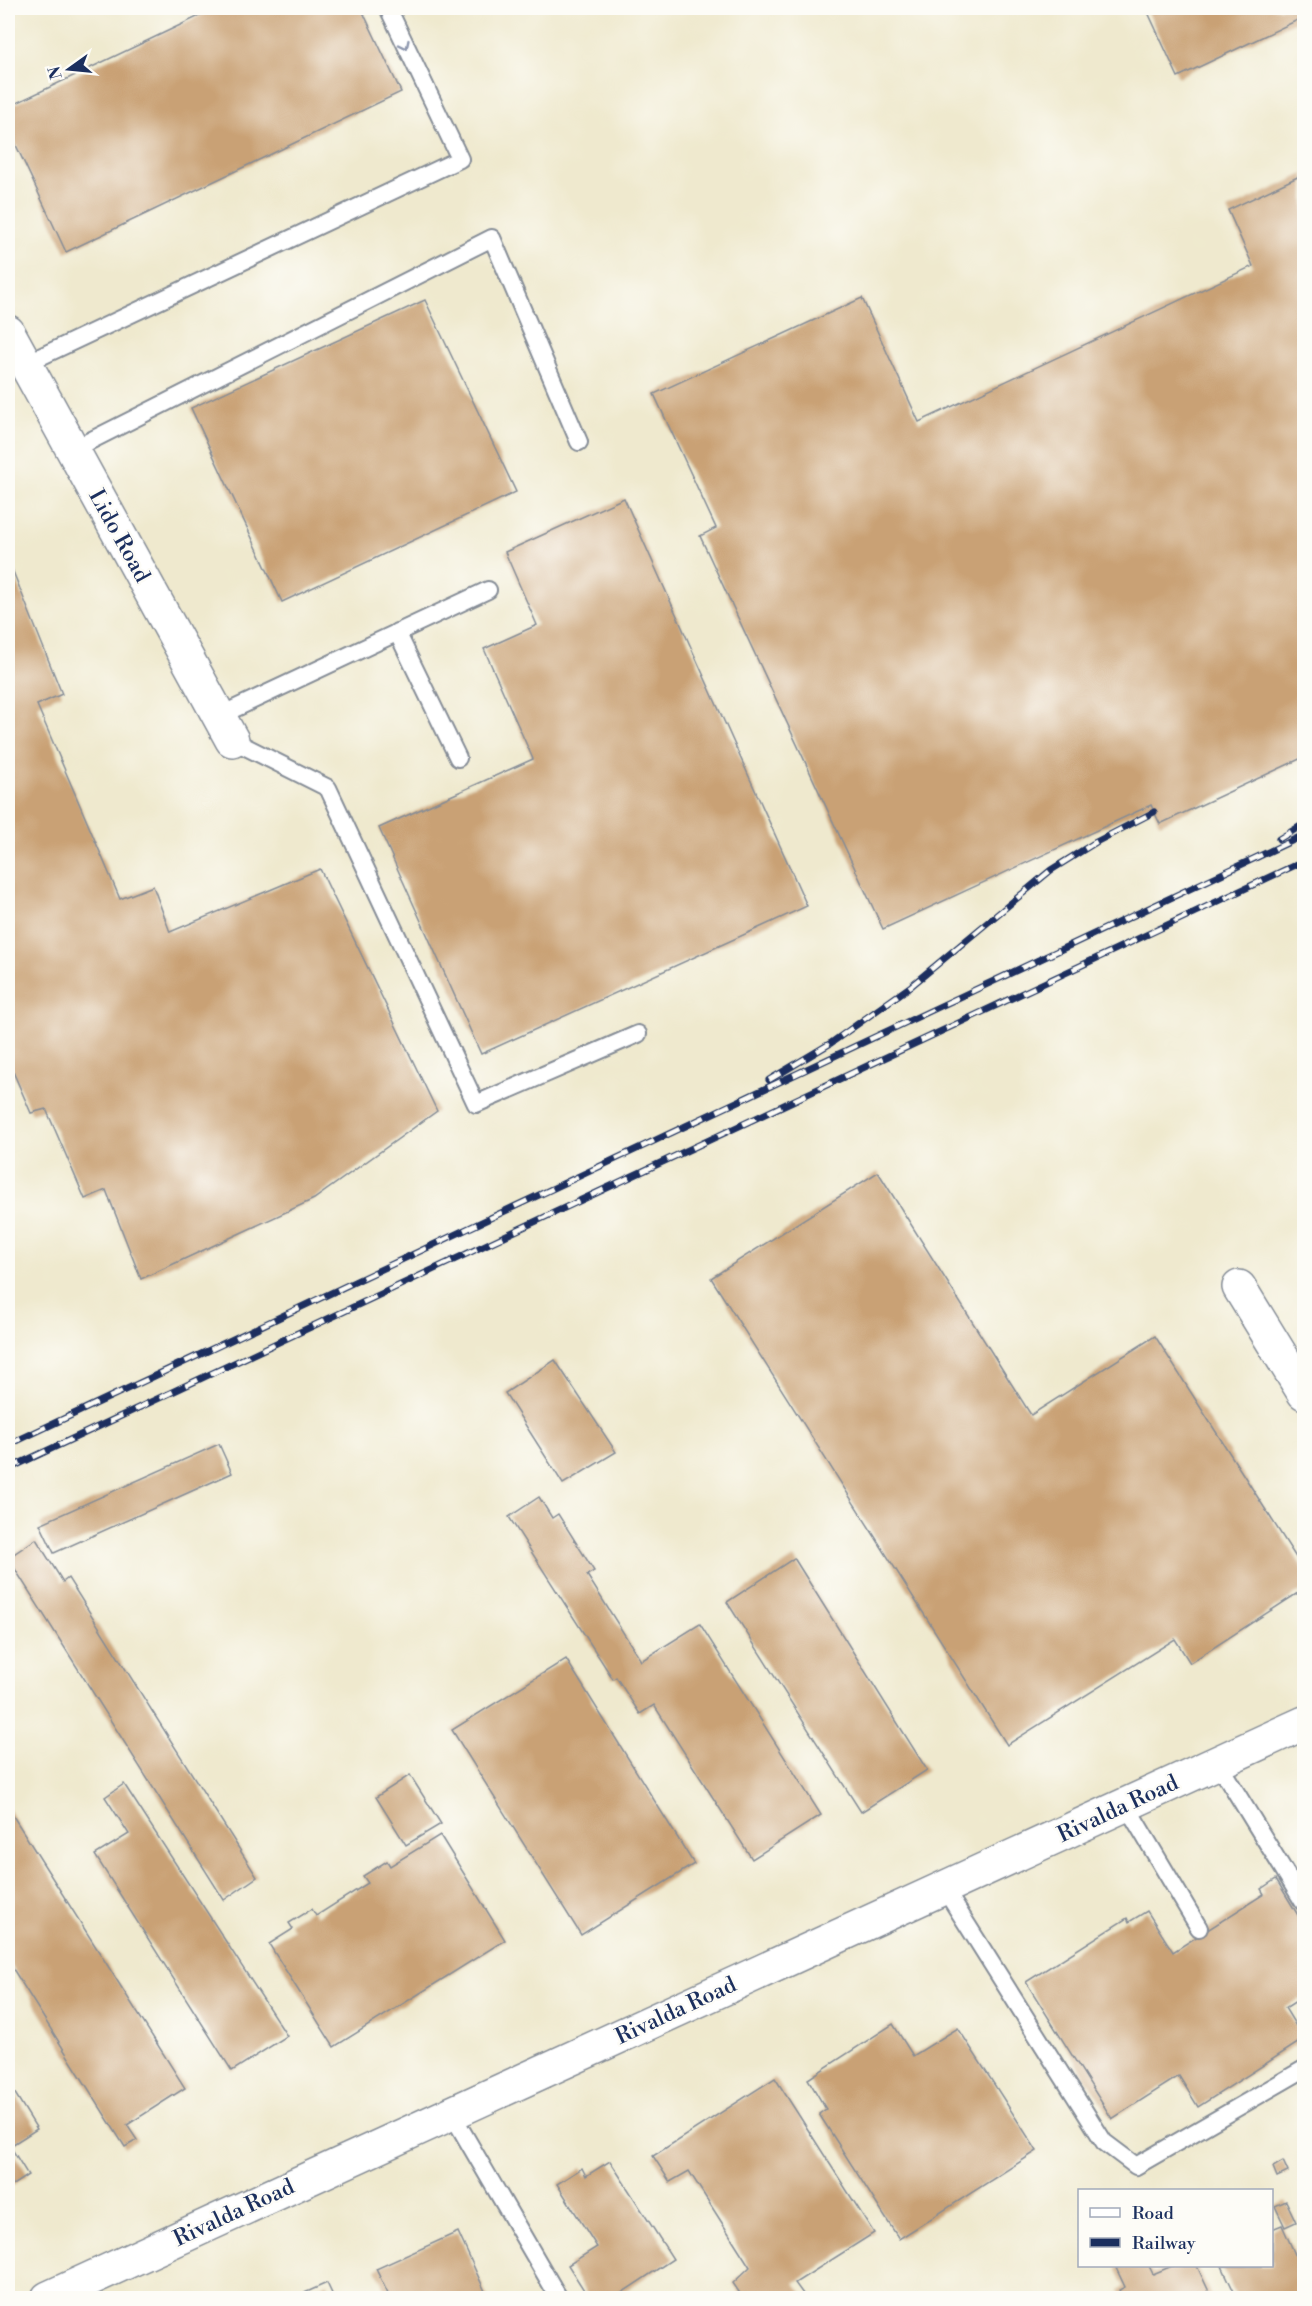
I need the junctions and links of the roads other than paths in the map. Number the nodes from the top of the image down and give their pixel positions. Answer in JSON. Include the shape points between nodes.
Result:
{"nodes":[{"id":1,"x":388,"y":8,"type":"edge"},
{"id":2,"x":8,"y":332,"type":"edge"},
{"id":3,"x":25,"y":364,"type":"junction"},
{"id":4,"x":579,"y":442,"type":"dead end"},
{"id":5,"x":72,"y":450,"type":"junction"},
{"id":6,"x":488,"y":590,"type":"dead end"},
{"id":7,"x":397,"y":632,"type":"junction"},
{"id":8,"x":225,"y":728,"type":"junction"},
{"id":9,"x":458,"y":758,"type":"dead end"},
{"id":10,"x":638,"y":1034,"type":"dead end"},
{"id":11,"x":1239,"y":1287,"type":"dead end"},
{"id":12,"x":1305,"y":1393,"type":"edge"},
{"id":13,"x":1305,"y":1724,"type":"edge"},
{"id":14,"x":1218,"y":1763,"type":"junction"},
{"id":15,"x":1126,"y":1805,"type":"junction"},
{"id":16,"x":945,"y":1888,"type":"junction"},
{"id":17,"x":1305,"y":1903,"type":"edge"},
{"id":18,"x":1199,"y":1928,"type":"dead end"},
{"id":19,"x":1305,"y":2069,"type":"edge"},
{"id":20,"x":452,"y":2114,"type":"junction"},
{"id":21,"x":48,"y":2298,"type":"edge"},
{"id":22,"x":559,"y":2298,"type":"edge"}],
"edges":[{"from":1,"to":3,"type":"lane","one_way":true,"via":[[460,159]]},
{"from":2,"to":3,"type":"street","name":"Lido Road"},
{"from":3,"to":5,"type":"street","name":"Lido Road"},
{"from":4,"to":5,"type":"lane","via":[[492,238]]},
{"from":5,"to":8,"type":"street","name":"Lido Road"},
{"from":6,"to":7,"type":"lane"},
{"from":7,"to":8,"type":"lane"},
{"from":7,"to":9,"type":"lane"},
{"from":8,"to":10,"type":"lane","via":[[328,788],[476,1104]]},
{"from":11,"to":12,"type":"street"},
{"from":13,"to":14,"type":"street","name":"Rivalda Road"},
{"from":14,"to":15,"type":"street","name":"Rivalda Road"},
{"from":14,"to":17,"type":"lane"},
{"from":15,"to":16,"type":"street","name":"Rivalda Road"},
{"from":15,"to":18,"type":"lane"},
{"from":16,"to":19,"type":"lane","via":[[1104,2142],[1136,2166]]},
{"from":16,"to":20,"type":"street","name":"Rivalda Road"},
{"from":20,"to":21,"type":"street","name":"Rivalda Road"},
{"from":20,"to":22,"type":"lane"}]}
